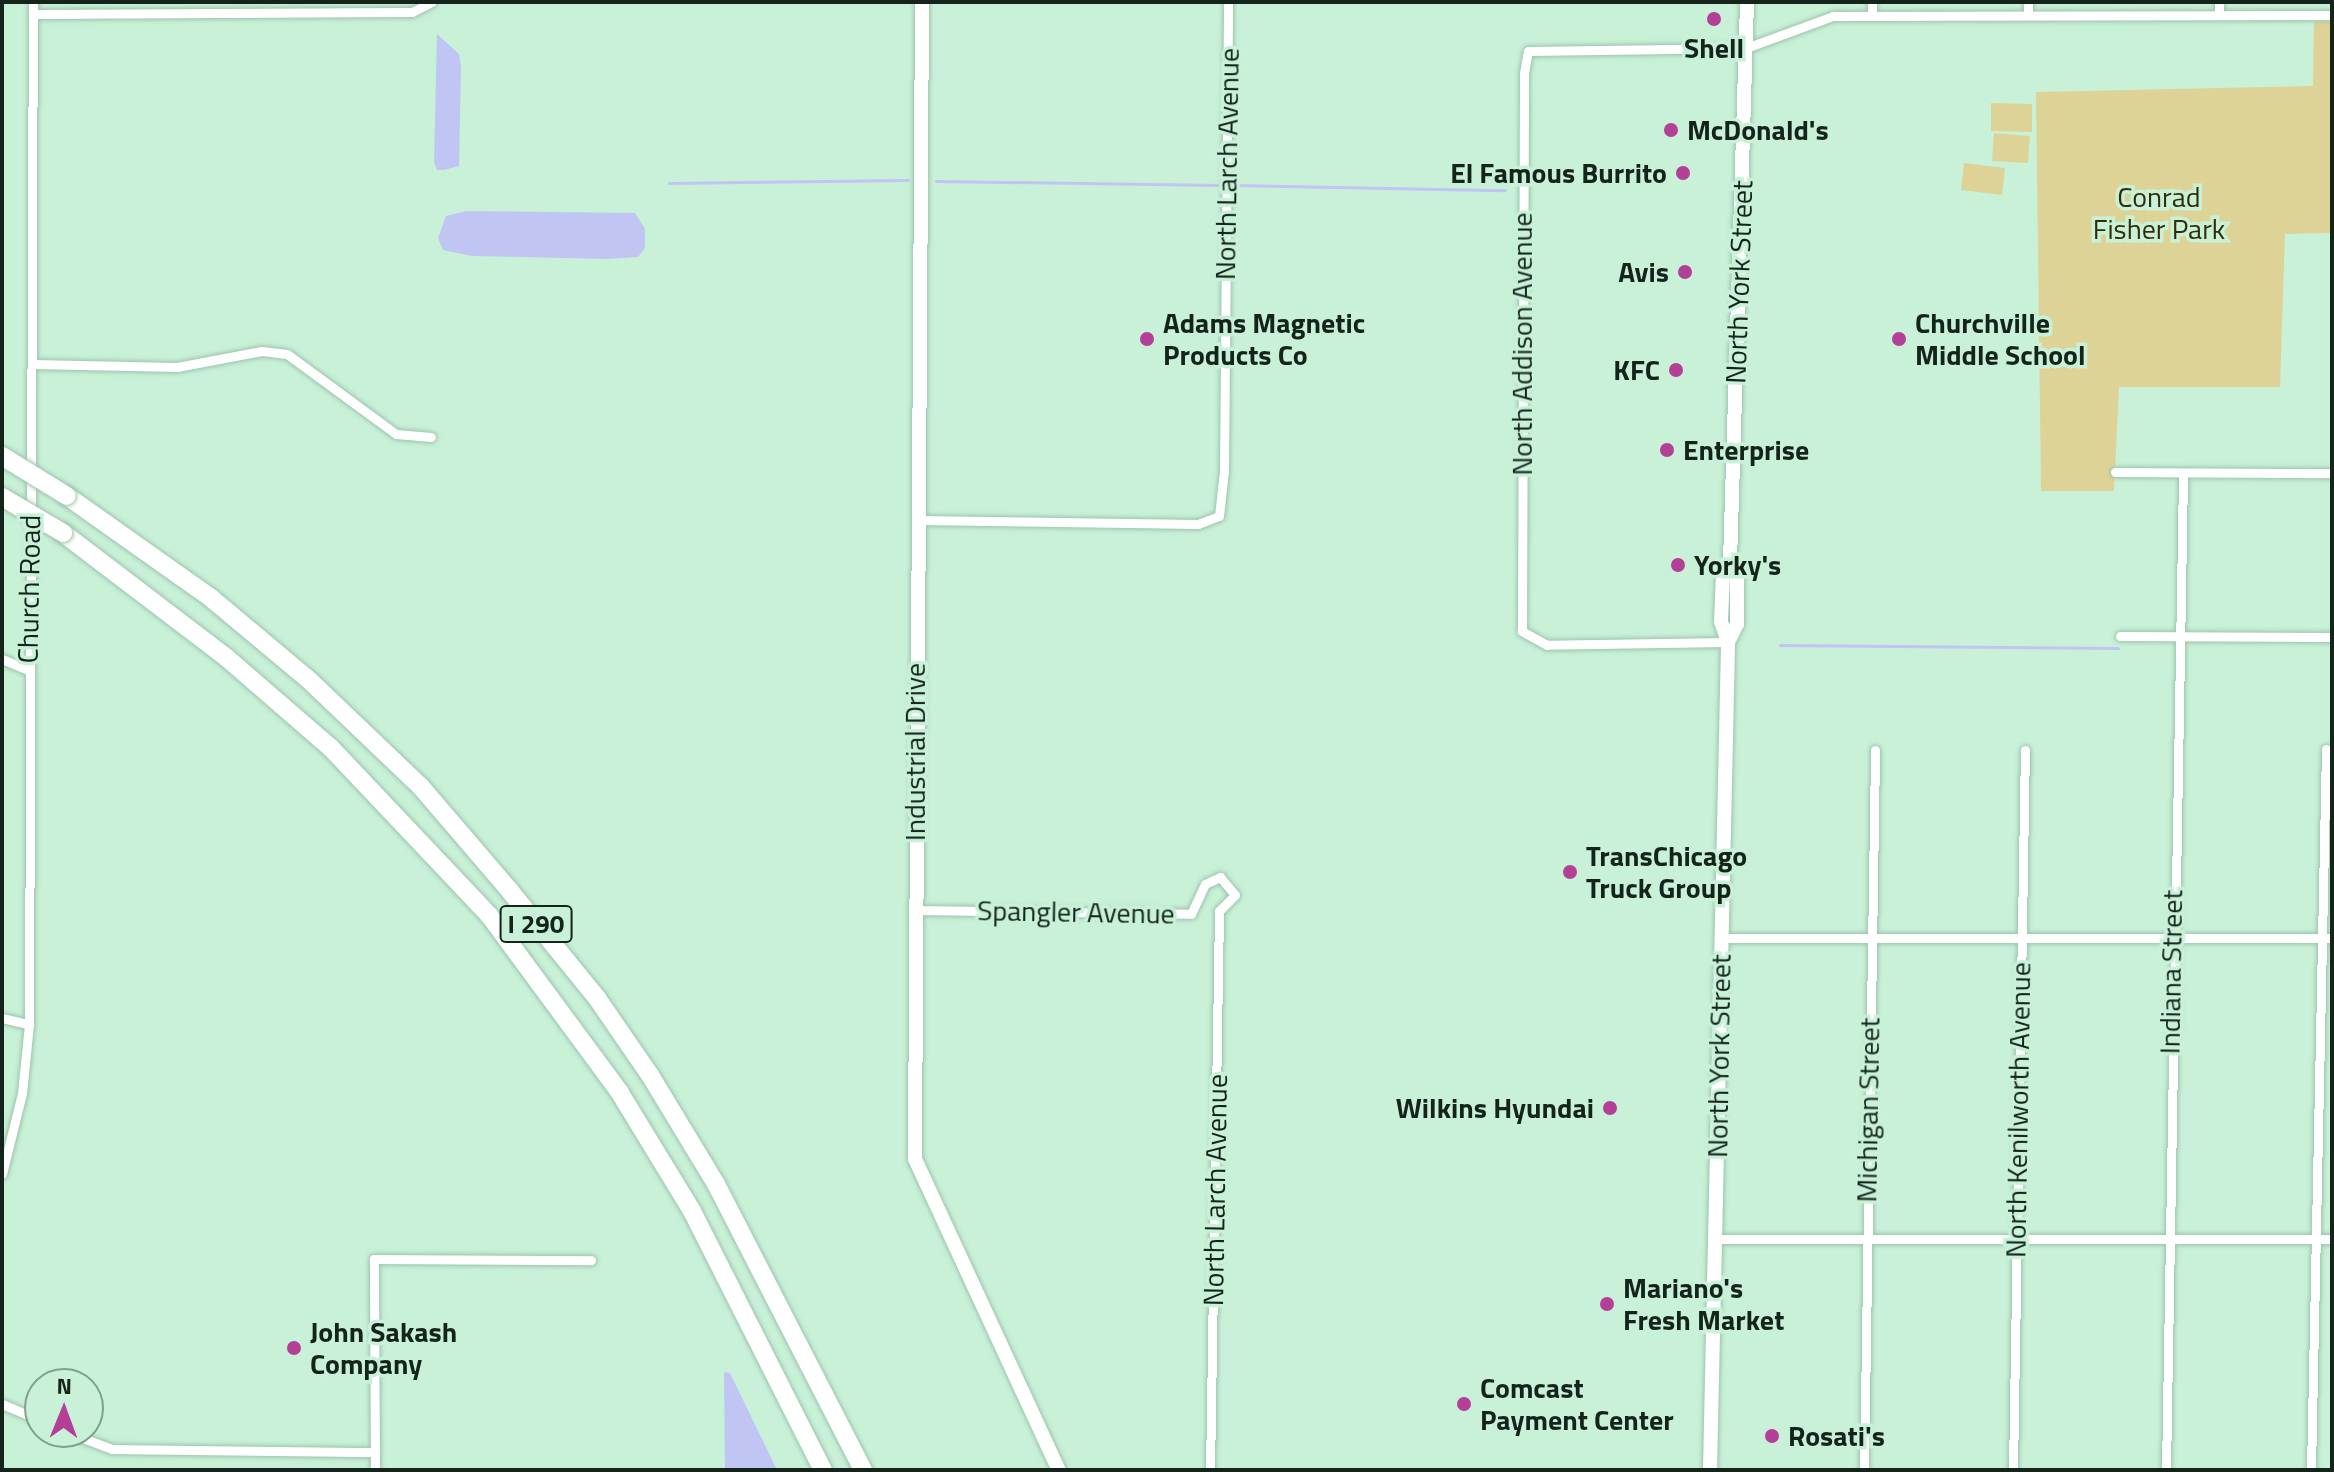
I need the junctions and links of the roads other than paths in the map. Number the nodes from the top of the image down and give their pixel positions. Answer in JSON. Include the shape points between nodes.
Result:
{"nodes":[{"id":1,"x":33,"y":2,"type":"edge"},
{"id":2,"x":432,"y":2,"type":"edge"},
{"id":3,"x":922,"y":2,"type":"edge"},
{"id":4,"x":1228,"y":2,"type":"edge"},
{"id":5,"x":1747,"y":2,"type":"edge"},
{"id":6,"x":1872,"y":2,"type":"edge"},
{"id":7,"x":2028,"y":2,"type":"edge"},
{"id":8,"x":2219,"y":2,"type":"edge"},
{"id":9,"x":33,"y":14,"type":"junction"},
{"id":10,"x":2028,"y":15,"type":"junction"},
{"id":11,"x":2219,"y":15,"type":"junction"},
{"id":12,"x":2332,"y":15,"type":"edge"},
{"id":13,"x":1872,"y":16,"type":"junction"},
{"id":14,"x":1746,"y":48,"type":"junction"},
{"id":15,"x":32,"y":364,"type":"junction"},
{"id":16,"x":431,"y":437,"type":"dead end"},
{"id":17,"x":2,"y":456,"type":"edge"},
{"id":18,"x":2115,"y":472,"type":"dead end"},
{"id":19,"x":2332,"y":473,"type":"edge"},
{"id":20,"x":2183,"y":474,"type":"junction"},
{"id":21,"x":2,"y":497,"type":"edge"},
{"id":22,"x":918,"y":520,"type":"junction"},
{"id":23,"x":2120,"y":636,"type":"dead end"},
{"id":24,"x":2179,"y":637,"type":"junction"},
{"id":25,"x":2332,"y":637,"type":"edge"},
{"id":26,"x":1728,"y":642,"type":"junction"},
{"id":27,"x":2,"y":659,"type":"edge"},
{"id":28,"x":28,"y":670,"type":"junction"},
{"id":29,"x":2326,"y":749,"type":"dead end"},
{"id":30,"x":1875,"y":750,"type":"dead end"},
{"id":31,"x":2025,"y":750,"type":"dead end"},
{"id":32,"x":914,"y":910,"type":"junction"},
{"id":33,"x":1219,"y":911,"type":"joint"},
{"id":34,"x":1722,"y":938,"type":"junction"},
{"id":35,"x":2327,"y":938,"type":"edge"},
{"id":36,"x":1872,"y":939,"type":"junction"},
{"id":37,"x":2023,"y":939,"type":"junction"},
{"id":38,"x":2171,"y":939,"type":"junction"},
{"id":39,"x":2,"y":1018,"type":"edge"},
{"id":40,"x":29,"y":1024,"type":"junction"},
{"id":41,"x":2,"y":1174,"type":"edge"},
{"id":42,"x":1715,"y":1239,"type":"junction"},
{"id":43,"x":1865,"y":1239,"type":"junction"},
{"id":44,"x":2314,"y":1239,"type":"junction"},
{"id":45,"x":2332,"y":1239,"type":"edge"},
{"id":46,"x":2014,"y":1240,"type":"junction"},
{"id":47,"x":2168,"y":1240,"type":"junction"},
{"id":48,"x":591,"y":1260,"type":"dead end"},
{"id":49,"x":2,"y":1404,"type":"edge"},
{"id":50,"x":24,"y":1413,"type":"edge"},
{"id":51,"x":104,"y":1446,"type":"edge"},
{"id":52,"x":375,"y":1452,"type":"junction"},
{"id":53,"x":375,"y":1470,"type":"edge"},
{"id":54,"x":823,"y":1470,"type":"edge"},
{"id":55,"x":863,"y":1470,"type":"edge"},
{"id":56,"x":1059,"y":1470,"type":"edge"},
{"id":57,"x":1210,"y":1470,"type":"edge"},
{"id":58,"x":1710,"y":1470,"type":"edge"},
{"id":59,"x":1864,"y":1470,"type":"edge"},
{"id":60,"x":2013,"y":1470,"type":"edge"},
{"id":61,"x":2166,"y":1470,"type":"edge"},
{"id":62,"x":2311,"y":1470,"type":"edge"}],
"edges":[{"from":1,"to":9,"type":"street","name":"Church Road"},
{"from":2,"to":9,"type":"street","via":[[412,12]]},
{"from":3,"to":22,"type":"street","name":"Industrial Drive"},
{"from":4,"to":22,"type":"street","name":"North Larch Avenue","via":[[1224,483],[1219,516],[1198,524]]},
{"from":5,"to":14,"type":"street","name":"North York Street"},
{"from":6,"to":13,"type":"street"},
{"from":7,"to":10,"type":"street"},
{"from":8,"to":11,"type":"street"},
{"from":9,"to":15,"type":"street","name":"Church Road"},
{"from":10,"to":11,"type":"street"},
{"from":10,"to":13,"type":"street"},
{"from":11,"to":12,"type":"street"},
{"from":13,"to":14,"type":"street","via":[[1810,22]]},
{"from":14,"to":26,"type":"street","name":"North York Street","via":[[1730,562],[1723,574],[1721,622]]},
{"from":14,"to":26,"type":"street","name":"North Addison Avenue","via":[[1528,51],[1524,73],[1520,618],[1525,636],[1547,645]]},
{"from":15,"to":16,"type":"street","via":[[177,367],[262,351],[287,354],[396,434]]},
{"from":15,"to":28,"type":"street","name":"Church Road"},
{"from":17,"to":55,"type":"highway","number":"I 290","bridge":true,"via":[[211,598],[308,679],[421,787],[510,891],[597,998],[650,1075],[716,1184]]},
{"from":18,"to":20,"type":"street"},
{"from":19,"to":20,"type":"street"},
{"from":20,"to":24,"type":"street","name":"Indiana Street"},
{"from":21,"to":54,"type":"highway","number":"I 290","bridge":true,"via":[[63,533],[214,648],[331,748],[489,915],[620,1093],[692,1211]]},
{"from":22,"to":32,"type":"street","name":"Industrial Drive"},
{"from":23,"to":24,"type":"street"},
{"from":24,"to":25,"type":"street"},
{"from":24,"to":38,"type":"street","name":"Indiana Street"},
{"from":26,"to":34,"type":"street","name":"North York Street"},
{"from":27,"to":28,"type":"street"},
{"from":28,"to":40,"type":"street","name":"Church Road"},
{"from":29,"to":35,"type":"street"},
{"from":30,"to":36,"type":"street","name":"Michigan Street"},
{"from":31,"to":37,"type":"street","name":"North Kenilworth Avenue"},
{"from":32,"to":33,"type":"street","name":"Spangler Avenue","via":[[1191,914],[1205,884],[1220,877],[1235,895]]},
{"from":32,"to":56,"type":"street","name":"Industrial Drive","via":[[915,1159]]},
{"from":33,"to":57,"type":"street","name":"North Larch Avenue"},
{"from":34,"to":36,"type":"street"},
{"from":34,"to":42,"type":"street","name":"North York Street"},
{"from":35,"to":38,"type":"street"},
{"from":35,"to":44,"type":"street"},
{"from":36,"to":37,"type":"street"},
{"from":36,"to":43,"type":"street","name":"Michigan Street"},
{"from":37,"to":38,"type":"street"},
{"from":37,"to":46,"type":"street","name":"North Kenilworth Avenue"},
{"from":38,"to":47,"type":"street","name":"Indiana Street"},
{"from":39,"to":40,"type":"street"},
{"from":40,"to":41,"type":"street","name":"Church Road","via":[[22,1093]]},
{"from":42,"to":43,"type":"street"},
{"from":42,"to":58,"type":"street","name":"North York Street"},
{"from":43,"to":46,"type":"street"},
{"from":43,"to":59,"type":"street","name":"Michigan Street"},
{"from":44,"to":45,"type":"street"},
{"from":44,"to":47,"type":"street"},
{"from":44,"to":62,"type":"street"},
{"from":46,"to":47,"type":"street"},
{"from":46,"to":60,"type":"street","name":"North Kenilworth Avenue"},
{"from":47,"to":61,"type":"street","name":"Indiana Street"},
{"from":48,"to":52,"type":"street","via":[[374,1259]]},
{"from":49,"to":50,"type":"street"},
{"from":51,"to":52,"type":"street"},
{"from":52,"to":53,"type":"street"}]}
